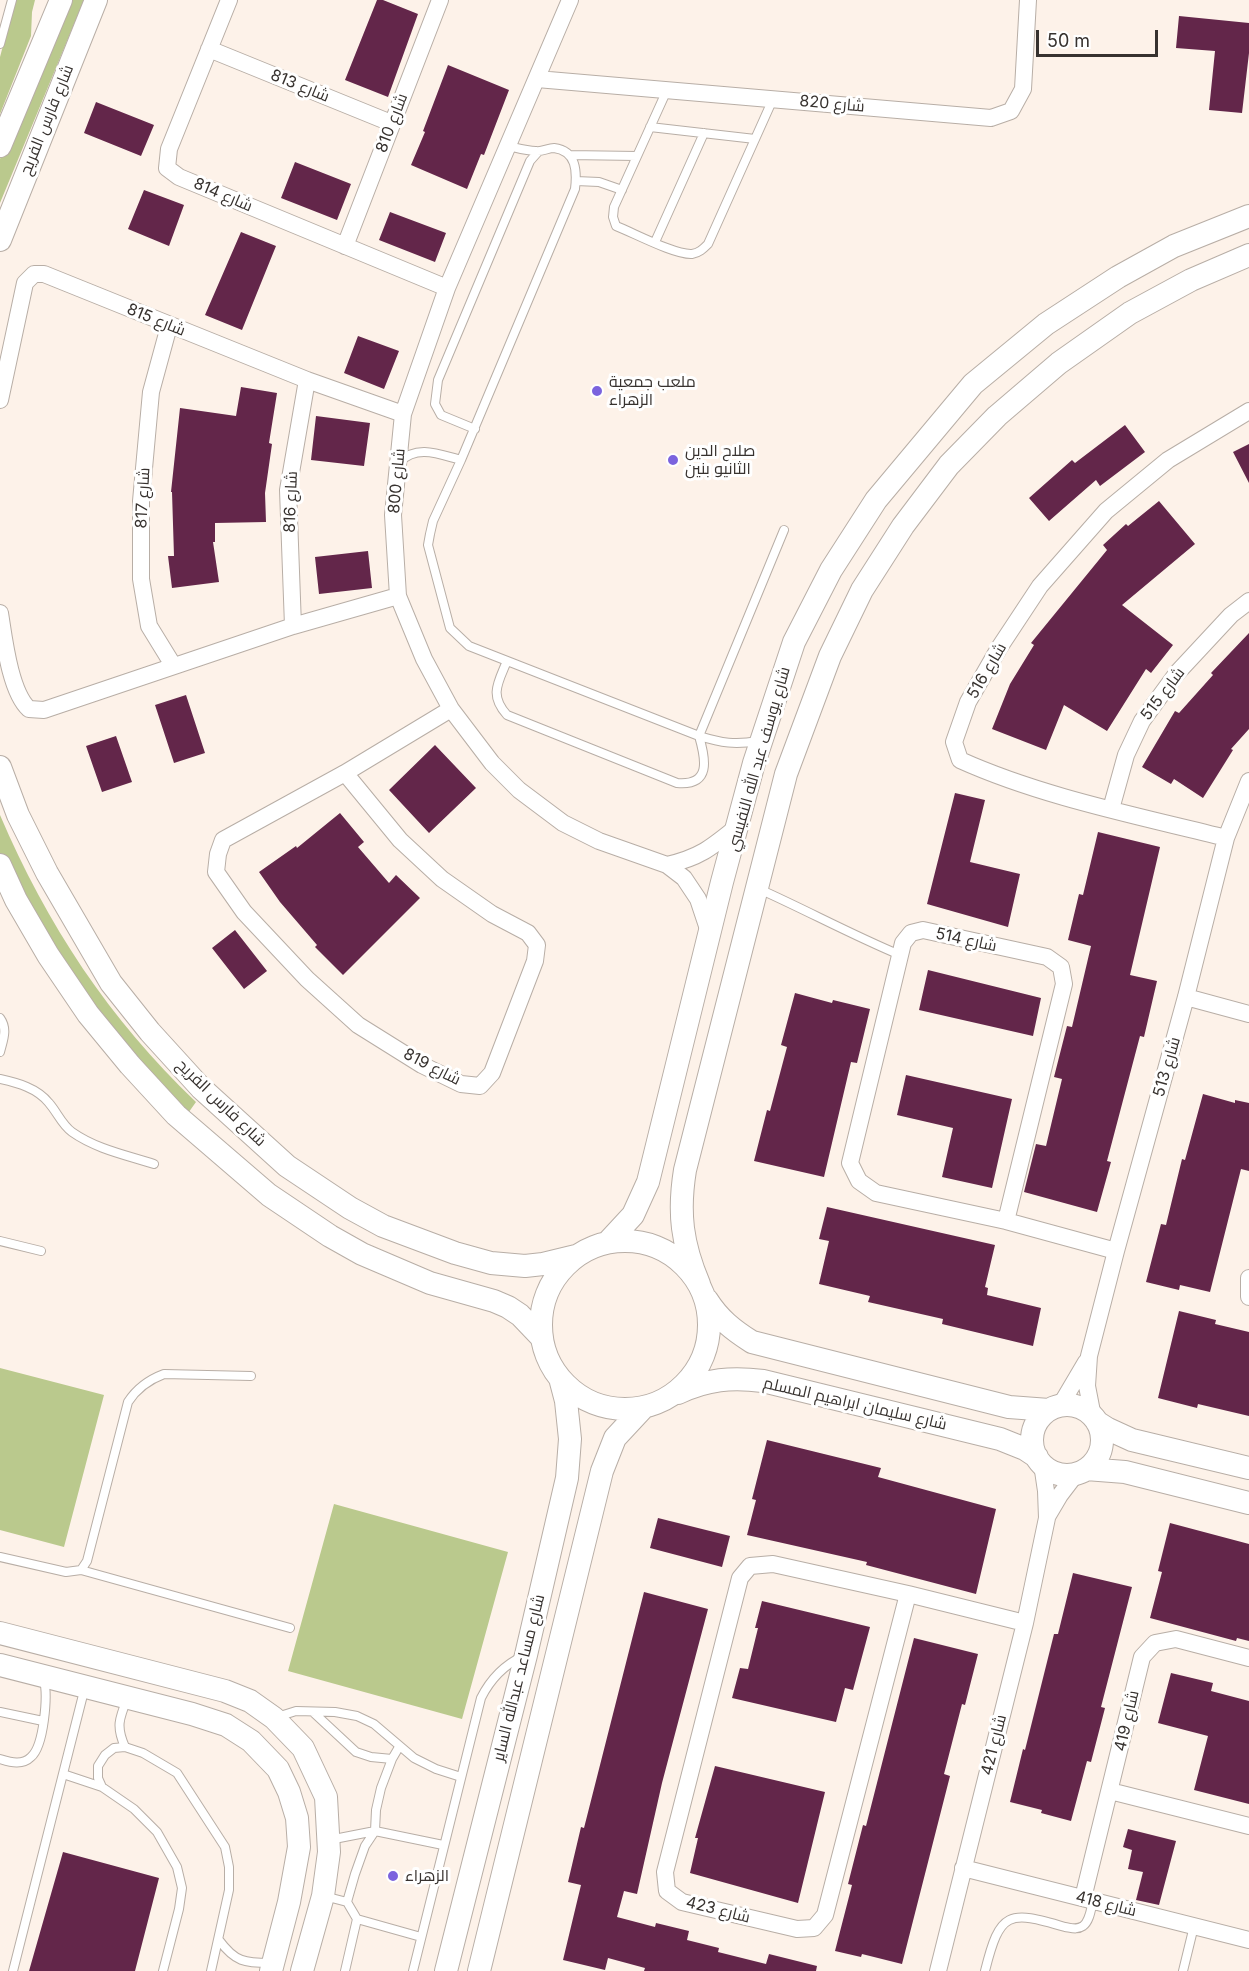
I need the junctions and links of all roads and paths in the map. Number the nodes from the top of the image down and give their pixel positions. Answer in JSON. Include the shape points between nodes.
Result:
{"nodes":[{"id":1,"x":12,"y":0,"type":"edge"},
{"id":2,"x":62,"y":0,"type":"edge"},
{"id":3,"x":96,"y":0,"type":"edge"},
{"id":4,"x":229,"y":0,"type":"edge"},
{"id":5,"x":440,"y":0,"type":"edge"},
{"id":6,"x":570,"y":0,"type":"edge"},
{"id":7,"x":1028,"y":0,"type":"edge"},
{"id":8,"x":0,"y":44,"type":"edge"},
{"id":9,"x":209,"y":49,"type":"junction"},
{"id":10,"x":537,"y":79,"type":"junction"},
{"id":11,"x":667,"y":90,"type":"junction"},
{"id":12,"x":773,"y":99,"type":"junction"},
{"id":13,"x":391,"y":123,"type":"junction"},
{"id":14,"x":650,"y":127,"type":"junction"},
{"id":15,"x":704,"y":133,"type":"junction"},
{"id":16,"x":755,"y":139,"type":"junction"},
{"id":17,"x":0,"y":146,"type":"edge"},
{"id":18,"x":508,"y":146,"type":"junction"},
{"id":19,"x":538,"y":152,"type":"junction"},
{"id":20,"x":569,"y":155,"type":"junction"},
{"id":21,"x":638,"y":156,"type":"junction"},
{"id":22,"x":576,"y":181,"type":"junction"},
{"id":23,"x":622,"y":190,"type":"junction"},
{"id":24,"x":1249,"y":216,"type":"edge"},
{"id":25,"x":0,"y":240,"type":"edge"},
{"id":26,"x":655,"y":242,"type":"junction"},
{"id":27,"x":345,"y":246,"type":"junction"},
{"id":28,"x":1249,"y":255,"type":"edge"},
{"id":29,"x":447,"y":288,"type":"junction"},
{"id":30,"x":169,"y":326,"type":"junction"},
{"id":31,"x":307,"y":380,"type":"junction"},
{"id":32,"x":0,"y":400,"type":"edge"},
{"id":33,"x":1249,"y":411,"type":"edge"},
{"id":34,"x":403,"y":414,"type":"junction"},
{"id":35,"x":475,"y":429,"type":"junction"},
{"id":36,"x":461,"y":460,"type":"junction"},
{"id":37,"x":398,"y":465,"type":"junction"},
{"id":38,"x":784,"y":530,"type":"dead end"},
{"id":39,"x":398,"y":596,"type":"junction"},
{"id":40,"x":1249,"y":601,"type":"edge"},
{"id":41,"x":0,"y":613,"type":"edge"},
{"id":42,"x":293,"y":626,"type":"junction"},
{"id":43,"x":507,"y":661,"type":"junction"},
{"id":44,"x":173,"y":665,"type":"junction"},
{"id":45,"x":450,"y":709,"type":"junction"},
{"id":46,"x":699,"y":736,"type":"junction"},
{"id":47,"x":761,"y":741,"type":"junction"},
{"id":48,"x":0,"y":767,"type":"edge"},
{"id":49,"x":345,"y":773,"type":"junction"},
{"id":50,"x":1249,"y":781,"type":"edge"},
{"id":51,"x":1111,"y":809,"type":"junction"},
{"id":52,"x":738,"y":826,"type":"junction"},
{"id":53,"x":1227,"y":838,"type":"junction"},
{"id":54,"x":0,"y":865,"type":"edge"},
{"id":55,"x":668,"y":866,"type":"junction"},
{"id":56,"x":758,"y":888,"type":"junction"},
{"id":57,"x":710,"y":935,"type":"junction"},
{"id":58,"x":900,"y":955,"type":"junction"},
{"id":59,"x":1186,"y":997,"type":"junction"},
{"id":60,"x":1249,"y":1014,"type":"edge"},
{"id":61,"x":0,"y":1018,"type":"edge"},
{"id":62,"x":0,"y":1052,"type":"edge"},
{"id":63,"x":0,"y":1079,"type":"edge"},
{"id":64,"x":153,"y":1164,"type":"dead end"},
{"id":65,"x":1006,"y":1221,"type":"junction"},
{"id":66,"x":0,"y":1241,"type":"edge"},
{"id":67,"x":608,"y":1242,"type":"junction"},
{"id":68,"x":41,"y":1251,"type":"dead end"},
{"id":69,"x":1116,"y":1251,"type":"junction"},
{"id":70,"x":576,"y":1256,"type":"junction"},
{"id":71,"x":1249,"y":1278,"type":"edge"},
{"id":72,"x":702,"y":1291,"type":"junction"},
{"id":73,"x":1249,"y":1297,"type":"edge"},
{"id":74,"x":541,"y":1337,"type":"junction"},
{"id":75,"x":1089,"y":1356,"type":"junction"},
{"id":76,"x":853,"y":1368,"type":"junction"},
{"id":77,"x":251,"y":1376,"type":"dead end"},
{"id":78,"x":561,"y":1382,"type":"junction"},
{"id":79,"x":672,"y":1396,"type":"junction"},
{"id":80,"x":846,"y":1401,"type":"junction"},
{"id":81,"x":1054,"y":1408,"type":"junction"},
{"id":82,"x":642,"y":1409,"type":"junction"},
{"id":83,"x":1095,"y":1419,"type":"junction"},
{"id":84,"x":1039,"y":1460,"type":"junction"},
{"id":85,"x":1249,"y":1468,"type":"edge"},
{"id":86,"x":1081,"y":1471,"type":"junction"},
{"id":87,"x":1249,"y":1503,"type":"edge"},
{"id":88,"x":1047,"y":1518,"type":"junction"},
{"id":89,"x":0,"y":1557,"type":"edge"},
{"id":90,"x":81,"y":1570,"type":"junction"},
{"id":91,"x":908,"y":1594,"type":"junction"},
{"id":92,"x":1025,"y":1623,"type":"junction"},
{"id":93,"x":290,"y":1628,"type":"dead end"},
{"id":94,"x":9,"y":1635,"type":"edge"},
{"id":95,"x":526,"y":1654,"type":"junction"},
{"id":96,"x":1249,"y":1658,"type":"edge"},
{"id":97,"x":4,"y":1666,"type":"edge"},
{"id":98,"x":44,"y":1676,"type":"junction"},
{"id":99,"x":86,"y":1687,"type":"junction"},
{"id":100,"x":225,"y":1691,"type":"junction"},
{"id":101,"x":128,"y":1698,"type":"junction"},
{"id":102,"x":0,"y":1712,"type":"edge"},
{"id":103,"x":313,"y":1712,"type":"junction"},
{"id":104,"x":274,"y":1718,"type":"junction"},
{"id":105,"x":43,"y":1721,"type":"junction"},
{"id":106,"x":214,"y":1721,"type":"junction"},
{"id":107,"x":125,"y":1747,"type":"junction"},
{"id":108,"x":399,"y":1747,"type":"junction"},
{"id":109,"x":0,"y":1759,"type":"edge"},
{"id":110,"x":392,"y":1759,"type":"junction"},
{"id":111,"x":63,"y":1774,"type":"junction"},
{"id":112,"x":461,"y":1777,"type":"junction"},
{"id":113,"x":102,"y":1787,"type":"junction"},
{"id":114,"x":1110,"y":1791,"type":"junction"},
{"id":115,"x":1249,"y":1826,"type":"edge"},
{"id":116,"x":375,"y":1831,"type":"junction"},
{"id":117,"x":328,"y":1840,"type":"junction"},
{"id":118,"x":444,"y":1845,"type":"junction"},
{"id":119,"x":963,"y":1868,"type":"junction"},
{"id":120,"x":323,"y":1896,"type":"junction"},
{"id":121,"x":1088,"y":1899,"type":"junction"},
{"id":122,"x":347,"y":1902,"type":"junction"},
{"id":123,"x":357,"y":1920,"type":"junction"},
{"id":124,"x":1194,"y":1926,"type":"junction"},
{"id":125,"x":421,"y":1937,"type":"junction"},
{"id":126,"x":219,"y":1940,"type":"junction"},
{"id":127,"x":1249,"y":1940,"type":"edge"},
{"id":128,"x":273,"y":1967,"type":"edge"},
{"id":129,"x":13,"y":1971,"type":"edge"},
{"id":130,"x":163,"y":1971,"type":"edge"},
{"id":131,"x":211,"y":1971,"type":"edge"},
{"id":132,"x":302,"y":1971,"type":"edge"},
{"id":133,"x":345,"y":1971,"type":"edge"},
{"id":134,"x":413,"y":1971,"type":"edge"},
{"id":135,"x":446,"y":1971,"type":"edge"},
{"id":136,"x":479,"y":1971,"type":"edge"},
{"id":137,"x":938,"y":1971,"type":"edge"},
{"id":138,"x":985,"y":1971,"type":"edge"},
{"id":139,"x":1183,"y":1971,"type":"edge"}],
"edges":[{"from":1,"to":8,"type":"lane"},
{"from":2,"to":17,"type":"street","name":"شارع فارس الفريح"},
{"from":3,"to":25,"type":"street","name":"شارع فارس الفريح"},
{"from":4,"to":9,"type":"street","name":"شارع 814"},
{"from":5,"to":13,"type":"street","name":"شارع 810"},
{"from":6,"to":10,"type":"street","name":"شارع 800"},
{"from":7,"to":12,"type":"street","name":"شارع 820","via":[[1023,89],[1011,111],[991,118]]},
{"from":9,"to":13,"type":"street","name":"شارع 813"},
{"from":9,"to":27,"type":"street","name":"شارع 814","via":[[169,149],[167,168],[180,177]]},
{"from":10,"to":11,"type":"street","name":"شارع 820"},
{"from":10,"to":18,"type":"street","name":"شارع 800"},
{"from":11,"to":12,"type":"street","name":"شارع 820"},
{"from":11,"to":14,"type":"lane"},
{"from":12,"to":16,"type":"lane"},
{"from":13,"to":27,"type":"street","name":"شارع 810"},
{"from":14,"to":15,"type":"lane"},
{"from":14,"to":21,"type":"lane"},
{"from":15,"to":16,"type":"lane"},
{"from":15,"to":26,"type":"lane"},
{"from":16,"to":26,"type":"lane","via":[[708,244],[694,254]]},
{"from":18,"to":19,"type":"lane"},
{"from":18,"to":29,"type":"street","name":"شارع 800"},
{"from":19,"to":20,"type":"lane","via":[[554,148]]},
{"from":19,"to":35,"type":"lane","via":[[530,161],[438,380],[435,404],[441,415]]},
{"from":20,"to":21,"type":"lane"},
{"from":20,"to":22,"type":"lane","via":[[574,162]]},
{"from":21,"to":23,"type":"lane"},
{"from":22,"to":23,"type":"lane","via":[[598,182]]},
{"from":22,"to":35,"type":"lane"},
{"from":23,"to":26,"type":"lane","via":[[614,207],[616,226]]},
{"from":24,"to":47,"type":"street","name":"شارع يوسف عبد الله النفيسي","via":[[1174,246],[1118,277],[1046,324],[973,384],[876,500],[831,570],[794,642]]},
{"from":27,"to":29,"type":"street","name":"شارع 814"},
{"from":28,"to":56,"type":"street","name":"شارع يوسف عبد الله النفيسي","via":[[1130,313],[1059,363],[997,416],[949,465],[862,590],[830,656],[786,774]]},
{"from":29,"to":34,"type":"street","name":"شارع 800"},
{"from":30,"to":31,"type":"street","name":"شارع 815"},
{"from":30,"to":32,"type":"street","name":"شارع 815","via":[[44,274],[34,274],[25,283]]},
{"from":30,"to":44,"type":"street","name":"شارع 817","via":[[151,392],[141,501],[141,568],[149,626]]},
{"from":31,"to":34,"type":"street","name":"شارع 815"},
{"from":31,"to":42,"type":"street","name":"شارع 816","via":[[288,490]]},
{"from":33,"to":51,"type":"street","name":"شارع 516","via":[[1168,460],[1106,511],[1040,586],[999,648],[968,702],[954,742],[960,760],[994,775]]},
{"from":34,"to":37,"type":"street","name":"شارع 800"},
{"from":35,"to":36,"type":"lane"},
{"from":36,"to":37,"type":"lane","via":[[422,451],[404,458]]},
{"from":36,"to":43,"type":"lane","via":[[433,521],[428,545],[450,628],[469,646]]},
{"from":37,"to":39,"type":"street","name":"شارع 800","via":[[393,515]]},
{"from":38,"to":46,"type":"lane"},
{"from":39,"to":42,"type":"street"},
{"from":39,"to":45,"type":"street","name":"شارع 800"},
{"from":40,"to":51,"type":"street","name":"شارع 515","via":[[1185,664],[1142,721],[1126,755]]},
{"from":41,"to":44,"type":"street","via":[[19,697],[29,709],[44,710]]},
{"from":42,"to":44,"type":"street"},
{"from":43,"to":46,"type":"lane"},
{"from":43,"to":46,"type":"lane","via":[[496,689],[507,715],[677,783],[689,784],[702,774],[705,756]]},
{"from":45,"to":49,"type":"street","name":"شارع 819"},
{"from":45,"to":55,"type":"street","name":"شارع 800","via":[[492,763],[538,806],[598,841]]},
{"from":46,"to":47,"type":"lane","via":[[724,743]]},
{"from":47,"to":52,"type":"street","name":"شارع يوسف عبد الله النفيسي"},
{"from":48,"to":70,"type":"street","name":"شارع فارس الفريح","via":[[18,816],[47,873],[111,983],[201,1088],[287,1166],[383,1226],[455,1253],[491,1263],[525,1266]]},
{"from":49,"to":49,"type":"street","name":"شارع 819","via":[[223,840],[216,872],[244,912],[307,979],[358,1025],[422,1065],[461,1084],[480,1086],[492,1073],[535,961],[537,945],[528,933],[492,914],[442,879],[400,840]]},
{"from":50,"to":53,"type":"street","name":"شارع 513"},
{"from":51,"to":53,"type":"street","name":"شارع 516"},
{"from":52,"to":55,"type":"street","via":[[713,847]]},
{"from":52,"to":57,"type":"street","name":"شارع يوسف عبد الله النفيسي"},
{"from":53,"to":59,"type":"street","name":"شارع 513"},
{"from":54,"to":74,"type":"street","via":[[48,955],[88,1014],[176,1115],[269,1195],[330,1236],[430,1283],[508,1307]]},
{"from":55,"to":57,"type":"street","name":"شارع 800","via":[[684,878],[698,899]]},
{"from":56,"to":58,"type":"lane"},
{"from":56,"to":72,"type":"street","name":"شارع يوسف عبد الله النفيسي","via":[[685,1170],[681,1217],[687,1251]]},
{"from":57,"to":67,"type":"street","name":"شارع يوسف عبد الله النفيسي","via":[[648,1182],[633,1215]]},
{"from":58,"to":65,"type":"street","name":"شارع 514","via":[[850,1163],[859,1181],[876,1193]]},
{"from":58,"to":65,"type":"street","name":"شارع 514","via":[[910,933],[923,930],[1047,957],[1061,967],[1064,984]]},
{"from":59,"to":60,"type":"street"},
{"from":59,"to":69,"type":"street","name":"شارع 513"},
{"from":61,"to":62,"type":"lane","via":[[5,1024]]},
{"from":63,"to":64,"type":"lane","via":[[34,1090],[48,1101],[70,1130],[88,1141]]},
{"from":65,"to":69,"type":"street","name":"شارع 514"},
{"from":66,"to":68,"type":"lane"},
{"from":67,"to":70,"type":"street"},
{"from":67,"to":72,"type":"street","via":[[635,1241],[661,1248],[683,1263]]},
{"from":69,"to":75,"type":"street","name":"شارع 513"},
{"from":70,"to":74,"type":"street","via":[[547,1291]]},
{"from":71,"to":73,"type":"street"},
{"from":72,"to":76,"type":"street","name":"شارع سليمان ابراهيم المسلم","via":[[717,1316],[752,1342]]},
{"from":72,"to":79,"type":"street","via":[[710,1326],[705,1353],[692,1377]]},
{"from":74,"to":78,"type":"street","via":[[548,1361]]},
{"from":75,"to":81,"type":"street","name":"شارع 513","via":[[1076,1381]]},
{"from":75,"to":83,"type":"street","name":"شارع 513","via":[[1087,1386]]},
{"from":76,"to":80,"type":"street","via":[[840,1375],[837,1382]]},
{"from":76,"to":81,"type":"street","name":"شارع سليمان ابراهيم المسلم","via":[[1009,1407]]},
{"from":77,"to":90,"type":"lane","via":[[164,1374],[135,1391],[128,1402],[87,1561]]},
{"from":78,"to":82,"type":"street","via":[[584,1400],[612,1410]]},
{"from":78,"to":95,"type":"street","name":"شارع مساعد عبدالله الساير","via":[[570,1439],[567,1478]]},
{"from":79,"to":80,"type":"street","name":"شارع سليمان ابراهيم المسلم","via":[[716,1379],[740,1378]]},
{"from":79,"to":82,"type":"street"},
{"from":80,"to":84,"type":"street","name":"شارع سليمان ابراهيم المسلم","via":[[1000,1439],[1025,1449]]},
{"from":81,"to":83,"type":"street","via":[[1072,1405]]},
{"from":81,"to":84,"type":"street","via":[[1041,1417],[1033,1437]]},
{"from":82,"to":136,"type":"street","name":"شارع مساعد عبدالله الساير","via":[[615,1438],[602,1471]]},
{"from":83,"to":85,"type":"street","via":[[1132,1440]]},
{"from":83,"to":86,"type":"street","via":[[1102,1445],[1098,1456]]},
{"from":84,"to":86,"type":"street","via":[[1058,1473]]},
{"from":84,"to":88,"type":"street","name":"شارع 421"},
{"from":86,"to":87,"type":"street","via":[[1125,1472]]},
{"from":86,"to":88,"type":"street","name":"شارع 421","via":[[1059,1495]]},
{"from":88,"to":92,"type":"street","name":"شارع 421"},
{"from":89,"to":90,"type":"lane","via":[[66,1572]]},
{"from":90,"to":93,"type":"lane"},
{"from":91,"to":91,"type":"street","name":"شارع 423","via":[[773,1564],[750,1566],[740,1578],[665,1872],[667,1891],[682,1902],[797,1929],[814,1928],[825,1915]]},
{"from":91,"to":92,"type":"street","name":"شارع 423"},
{"from":92,"to":119,"type":"street","name":"شارع 421"},
{"from":94,"to":97,"type":"street","via":[[20,1644],[18,1656]]},
{"from":94,"to":100,"type":"street"},
{"from":95,"to":112,"type":"lane","via":[[494,1677],[481,1698]]},
{"from":95,"to":135,"type":"street","name":"شارع مساعد عبدالله الساير"},
{"from":96,"to":114,"type":"street","name":"شارع 419","via":[[1176,1639],[1155,1643],[1142,1657]]},
{"from":97,"to":98,"type":"street"},
{"from":98,"to":99,"type":"street"},
{"from":98,"to":105,"type":"lane"},
{"from":99,"to":101,"type":"street"},
{"from":99,"to":111,"type":"lane"},
{"from":100,"to":104,"type":"street","via":[[250,1701]]},
{"from":100,"to":106,"type":"street","via":[[210,1702],[209,1712]]},
{"from":101,"to":106,"type":"street"},
{"from":101,"to":107,"type":"lane","via":[[119,1725]]},
{"from":102,"to":105,"type":"lane"},
{"from":103,"to":104,"type":"lane","via":[[296,1711]]},
{"from":103,"to":108,"type":"lane","via":[[357,1716],[374,1724]]},
{"from":103,"to":110,"type":"lane","via":[[356,1752]]},
{"from":104,"to":117,"type":"street","via":[[303,1748],[326,1797]]},
{"from":105,"to":109,"type":"lane","via":[[32,1757],[21,1762]]},
{"from":106,"to":128,"type":"street","via":[[251,1741],[278,1769],[297,1818],[299,1847]]},
{"from":107,"to":113,"type":"lane","via":[[114,1748],[98,1766]]},
{"from":107,"to":126,"type":"lane","via":[[177,1773],[225,1846],[229,1890]]},
{"from":108,"to":110,"type":"lane"},
{"from":108,"to":112,"type":"lane","via":[[436,1769]]},
{"from":110,"to":116,"type":"lane","via":[[381,1788]]},
{"from":111,"to":113,"type":"lane"},
{"from":111,"to":129,"type":"lane"},
{"from":112,"to":118,"type":"lane"},
{"from":113,"to":130,"type":"lane","via":[[134,1809],[157,1832],[177,1866],[182,1888]]},
{"from":114,"to":115,"type":"street"},
{"from":114,"to":121,"type":"street","name":"شارع 419"},
{"from":116,"to":117,"type":"lane"},
{"from":116,"to":118,"type":"lane"},
{"from":116,"to":122,"type":"lane","via":[[365,1846]]},
{"from":117,"to":120,"type":"street"},
{"from":118,"to":125,"type":"lane"},
{"from":119,"to":121,"type":"street","name":"شارع 418"},
{"from":119,"to":137,"type":"street","name":"شارع 421"},
{"from":120,"to":122,"type":"lane"},
{"from":120,"to":132,"type":"street"},
{"from":121,"to":124,"type":"street","name":"شارع 418"},
{"from":121,"to":138,"type":"lane","via":[[1087,1922],[1080,1928],[1028,1916],[1005,1923],[995,1935]]},
{"from":122,"to":123,"type":"lane"},
{"from":123,"to":125,"type":"lane"},
{"from":123,"to":133,"type":"lane"},
{"from":124,"to":127,"type":"street","name":"شارع 418"},
{"from":124,"to":139,"type":"lane"},
{"from":125,"to":134,"type":"lane"},
{"from":126,"to":128,"type":"lane","via":[[227,1951],[249,1964]]},
{"from":126,"to":131,"type":"lane"}]}
